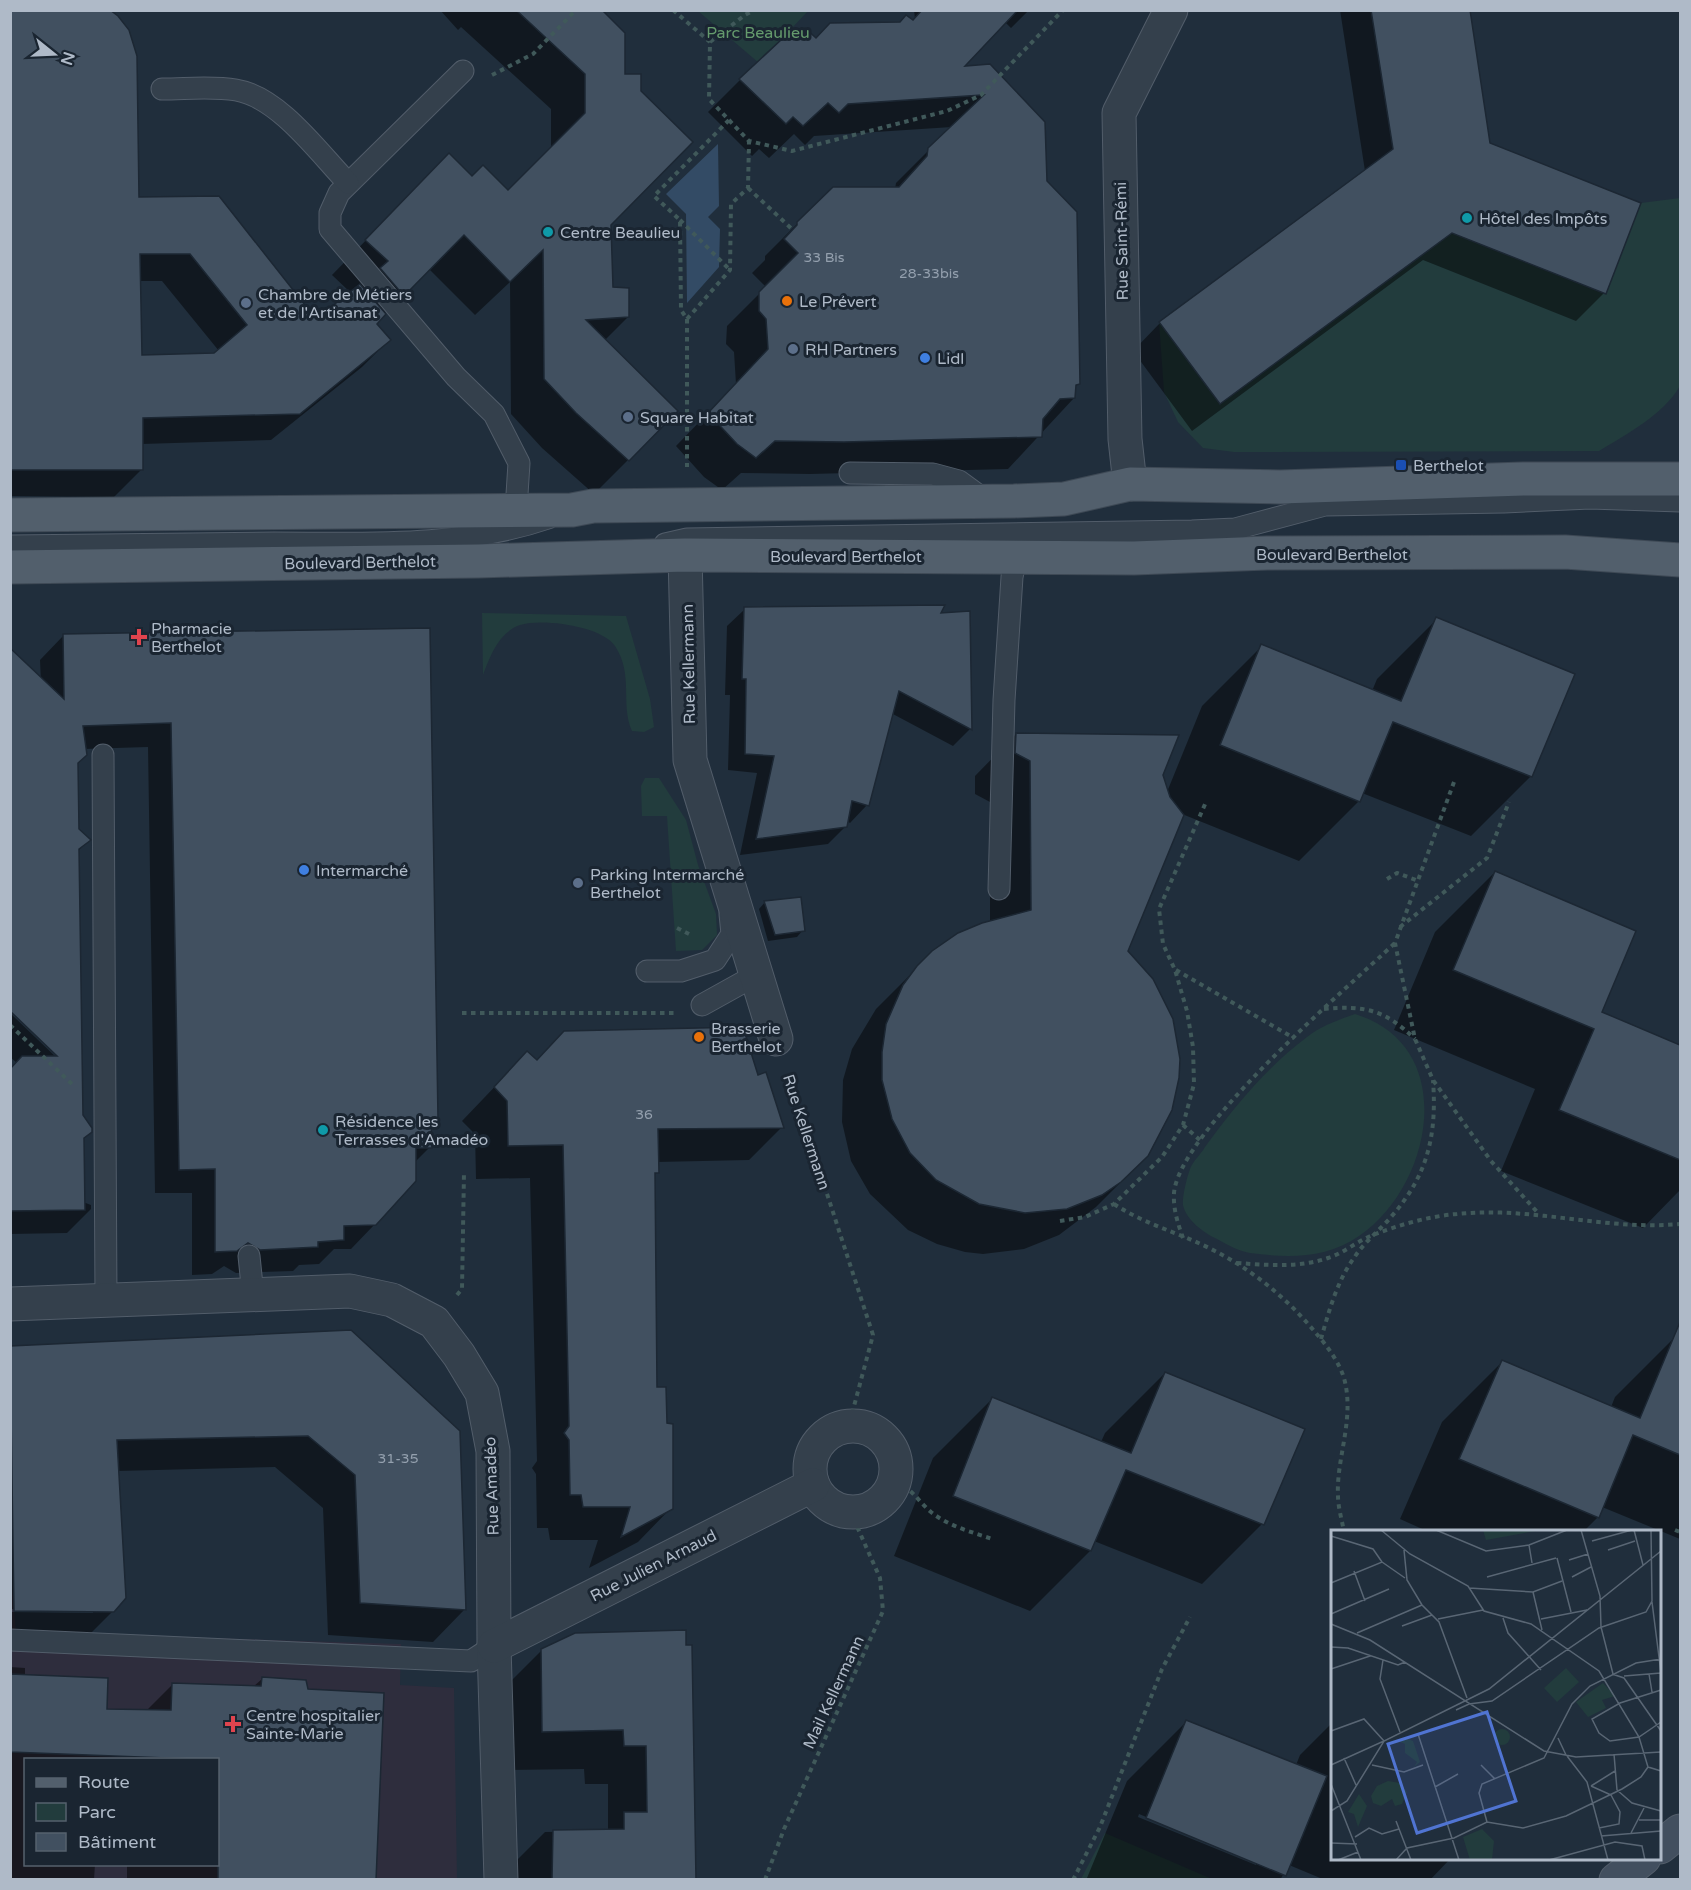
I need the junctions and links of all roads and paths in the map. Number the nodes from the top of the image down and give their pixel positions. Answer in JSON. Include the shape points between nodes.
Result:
{"nodes":[{"id":1,"x":576,"y":10,"type":"edge"},
{"id":2,"x":674,"y":10,"type":"edge"},
{"id":3,"x":754,"y":10,"type":"edge"},
{"id":4,"x":1063,"y":10,"type":"edge"},
{"id":5,"x":1171,"y":10,"type":"edge"},
{"id":6,"x":710,"y":42,"type":"junction"},
{"id":7,"x":463,"y":71,"type":"joint"},
{"id":8,"x":162,"y":89,"type":"dead end"},
{"id":9,"x":729,"y":120,"type":"junction"},
{"id":10,"x":749,"y":141,"type":"junction"},
{"id":11,"x":348,"y":183,"type":"junction"},
{"id":12,"x":748,"y":188,"type":"junction"},
{"id":13,"x":680,"y":220,"type":"junction"},
{"id":14,"x":793,"y":230,"type":"dead end"},
{"id":15,"x":730,"y":270,"type":"junction"},
{"id":16,"x":687,"y":319,"type":"junction"},
{"id":17,"x":687,"y":472,"type":"dead end"},
{"id":18,"x":850,"y":473,"type":"dead end"},
{"id":19,"x":1680,"y":478,"type":"edge"},
{"id":20,"x":1130,"y":484,"type":"junction"},
{"id":21,"x":985,"y":500,"type":"junction"},
{"id":22,"x":1680,"y":501,"type":"edge"},
{"id":23,"x":516,"y":510,"type":"junction"},
{"id":24,"x":572,"y":510,"type":"junction"},
{"id":25,"x":10,"y":515,"type":"edge"},
{"id":26,"x":10,"y":546,"type":"edge"},
{"id":27,"x":685,"y":555,"type":"junction"},
{"id":28,"x":617,"y":556,"type":"junction"},
{"id":29,"x":1016,"y":558,"type":"junction"},
{"id":30,"x":1680,"y":560,"type":"edge"},
{"id":31,"x":10,"y":567,"type":"edge"},
{"id":32,"x":102,"y":755,"type":"dead end"},
{"id":33,"x":1454,"y":782,"type":"dead end"},
{"id":34,"x":1206,"y":802,"type":"dead end"},
{"id":35,"x":1509,"y":802,"type":"dead end"},
{"id":36,"x":1388,"y":879,"type":"dead end"},
{"id":37,"x":1416,"y":880,"type":"junction"},
{"id":38,"x":727,"y":884,"type":"junction"},
{"id":39,"x":999,"y":889,"type":"dead end"},
{"id":40,"x":1400,"y":928,"type":"junction"},
{"id":41,"x":1395,"y":943,"type":"junction"},
{"id":42,"x":1175,"y":970,"type":"junction"},
{"id":43,"x":647,"y":971,"type":"dead end"},
{"id":44,"x":756,"y":975,"type":"junction"},
{"id":45,"x":693,"y":1009,"type":"joint"},
{"id":46,"x":1324,"y":1009,"type":"junction"},
{"id":47,"x":462,"y":1013,"type":"dead end"},
{"id":48,"x":10,"y":1025,"type":"edge"},
{"id":49,"x":1294,"y":1038,"type":"junction"},
{"id":50,"x":776,"y":1039,"type":"joint"},
{"id":51,"x":1415,"y":1039,"type":"junction"},
{"id":52,"x":1433,"y":1080,"type":"junction"},
{"id":53,"x":105,"y":1117,"type":"junction"},
{"id":54,"x":1183,"y":1125,"type":"junction"},
{"id":55,"x":1201,"y":1141,"type":"junction"},
{"id":56,"x":464,"y":1172,"type":"dead end"},
{"id":57,"x":1114,"y":1204,"type":"junction"},
{"id":58,"x":1539,"y":1214,"type":"junction"},
{"id":59,"x":1060,"y":1221,"type":"dead end"},
{"id":60,"x":1680,"y":1224,"type":"edge"},
{"id":61,"x":1372,"y":1235,"type":"junction"},
{"id":62,"x":1183,"y":1238,"type":"junction"},
{"id":63,"x":249,"y":1256,"type":"dead end"},
{"id":64,"x":1237,"y":1263,"type":"junction"},
{"id":65,"x":252,"y":1294,"type":"junction"},
{"id":66,"x":106,"y":1299,"type":"junction"},
{"id":67,"x":10,"y":1304,"type":"edge"},
{"id":68,"x":434,"y":1322,"type":"junction"},
{"id":69,"x":1321,"y":1339,"type":"junction"},
{"id":70,"x":849,"y":1425,"type":"junction"},
{"id":71,"x":895,"y":1482,"type":"junction"},
{"id":72,"x":813,"y":1485,"type":"junction"},
{"id":73,"x":851,"y":1513,"type":"junction"},
{"id":74,"x":1344,"y":1530,"type":"edge"},
{"id":75,"x":1675,"y":1530,"type":"dead end"},
{"id":76,"x":1680,"y":1532,"type":"edge"},
{"id":77,"x":992,"y":1539,"type":"dead end"},
{"id":78,"x":1190,"y":1617,"type":"dead end"},
{"id":79,"x":10,"y":1640,"type":"edge"},
{"id":80,"x":494,"y":1646,"type":"junction"},
{"id":81,"x":1680,"y":1831,"type":"edge"},
{"id":82,"x":1661,"y":1845,"type":"edge"},
{"id":83,"x":1641,"y":1860,"type":"edge"},
{"id":84,"x":501,"y":1880,"type":"edge"},
{"id":85,"x":765,"y":1880,"type":"edge"},
{"id":86,"x":1072,"y":1880,"type":"edge"},
{"id":87,"x":1616,"y":1880,"type":"edge"}],
"edges":[{"from":1,"to":7,"type":"path","via":[[533,54],[489,77]]},
{"from":2,"to":6,"type":"path"},
{"from":3,"to":6,"type":"path"},
{"from":4,"to":10,"type":"path","via":[[981,95],[947,111],[792,151]]},
{"from":5,"to":20,"type":"street","name":"Rue Saint-Rémi","via":[[1119,113],[1125,440]]},
{"from":6,"to":9,"type":"path","via":[[709,99]]},
{"from":7,"to":11,"type":"lane"},
{"from":8,"to":11,"type":"lane","via":[[236,90],[258,97],[284,116]]},
{"from":9,"to":10,"type":"path"},
{"from":9,"to":13,"type":"path","via":[[654,196]]},
{"from":10,"to":12,"type":"path"},
{"from":11,"to":23,"type":"lane","via":[[330,213],[330,229],[456,377],[494,414],[519,463]]},
{"from":12,"to":14,"type":"path"},
{"from":12,"to":15,"type":"path","via":[[731,204]]},
{"from":13,"to":15,"type":"path"},
{"from":13,"to":16,"type":"path","via":[[681,310]]},
{"from":15,"to":16,"type":"path"},
{"from":16,"to":17,"type":"path"},
{"from":18,"to":21,"type":"lane","via":[[933,474],[959,481]]},
{"from":19,"to":20,"type":"main road","name":"Boulevard Berthelot","via":[[1280,487]]},
{"from":20,"to":21,"type":"main road","name":"Boulevard Berthelot","via":[[1064,499]]},
{"from":21,"to":24,"type":"main road","name":"Boulevard Berthelot","via":[[593,506]]},
{"from":22,"to":28,"type":"lane","via":[[1590,498],[1325,505],[1235,529],[687,538]]},
{"from":23,"to":24,"type":"main road","name":"Boulevard Berthelot"},
{"from":23,"to":25,"type":"main road","name":"Boulevard Berthelot"},
{"from":24,"to":26,"type":"lane","name":"Boulevard Berthelot","via":[[513,530],[473,538]]},
{"from":27,"to":28,"type":"main road","name":"Boulevard Berthelot"},
{"from":27,"to":29,"type":"main road","name":"Boulevard Berthelot"},
{"from":27,"to":38,"type":"street","name":"Rue Kellermann","via":[[690,760]]},
{"from":28,"to":31,"type":"main road","name":"Boulevard Berthelot"},
{"from":29,"to":30,"type":"main road","name":"Boulevard Berthelot","via":[[1565,552]]},
{"from":29,"to":39,"type":"lane","via":[[1004,700]]},
{"from":32,"to":53,"type":"lane"},
{"from":33,"to":37,"type":"path"},
{"from":34,"to":42,"type":"path","via":[[1159,909],[1163,944]]},
{"from":35,"to":40,"type":"path","via":[[1487,858]]},
{"from":36,"to":37,"type":"path","via":[[1397,873]]},
{"from":37,"to":40,"type":"path"},
{"from":38,"to":43,"type":"lane","via":[[732,934],[715,960],[681,971]]},
{"from":38,"to":44,"type":"street","name":"Rue Kellermann"},
{"from":40,"to":41,"type":"path"},
{"from":41,"to":46,"type":"path"},
{"from":41,"to":51,"type":"path"},
{"from":42,"to":49,"type":"path"},
{"from":42,"to":54,"type":"path","via":[[1193,1047],[1194,1084]]},
{"from":44,"to":45,"type":"lane"},
{"from":44,"to":50,"type":"street","name":"Rue Kellermann"},
{"from":45,"to":47,"type":"path"},
{"from":46,"to":49,"type":"path"},
{"from":46,"to":51,"type":"path","via":[[1348,1006],[1383,1014]]},
{"from":48,"to":53,"type":"path"},
{"from":49,"to":55,"type":"path","via":[[1254,1074]]},
{"from":50,"to":70,"type":"path","name":"Rue Kellermann","via":[[873,1335]]},
{"from":51,"to":52,"type":"path"},
{"from":52,"to":58,"type":"path","via":[[1491,1161]]},
{"from":52,"to":61,"type":"path","via":[[1431,1148],[1418,1180],[1392,1217]]},
{"from":53,"to":66,"type":"lane"},
{"from":54,"to":55,"type":"path"},
{"from":54,"to":57,"type":"path","via":[[1162,1157]]},
{"from":55,"to":62,"type":"path","via":[[1174,1192],[1176,1220]]},
{"from":56,"to":68,"type":"path","via":[[462,1289]]},
{"from":57,"to":59,"type":"path","via":[[1085,1217]]},
{"from":57,"to":62,"type":"path","via":[[1139,1221]]},
{"from":58,"to":60,"type":"path","via":[[1604,1222]]},
{"from":58,"to":61,"type":"path","via":[[1456,1214]]},
{"from":61,"to":64,"type":"path","via":[[1328,1258],[1270,1266]]},
{"from":61,"to":69,"type":"path","via":[[1353,1258]]},
{"from":62,"to":64,"type":"path"},
{"from":63,"to":65,"type":"lane"},
{"from":64,"to":69,"type":"path","via":[[1274,1290]]},
{"from":65,"to":66,"type":"street","name":"Rue Amadéo"},
{"from":65,"to":68,"type":"street","name":"Rue Amadéo","via":[[350,1292],[392,1300]]},
{"from":66,"to":67,"type":"street","name":"Rue Amadéo"},
{"from":68,"to":80,"type":"street","name":"Rue Amadéo","via":[[482,1393],[493,1451]]},
{"from":69,"to":74,"type":"path","via":[[1345,1382],[1347,1431],[1338,1495]]},
{"from":70,"to":71,"type":"street","via":[[872,1429],[890,1444],[897,1466]]},
{"from":70,"to":72,"type":"street","via":[[830,1432],[816,1446],[809,1465]]},
{"from":71,"to":73,"type":"street","via":[[886,1498],[870,1509]]},
{"from":71,"to":77,"type":"path","via":[[911,1488],[932,1512],[955,1526]]},
{"from":72,"to":73,"type":"street","via":[[821,1499],[835,1509]]},
{"from":72,"to":80,"type":"street","name":"Rue Julien Arnaud"},
{"from":73,"to":85,"type":"path","name":"Mail Kellermann","via":[[880,1578],[884,1611],[784,1829]]},
{"from":75,"to":76,"type":"path"},
{"from":78,"to":86,"type":"path","via":[[1162,1669],[1100,1827]]},
{"from":79,"to":80,"type":"lane","via":[[471,1661]]},
{"from":80,"to":84,"type":"street","name":"Rue Amadéo"},
{"from":81,"to":82,"type":"main road"},
{"from":83,"to":87,"type":"main road"}]}
